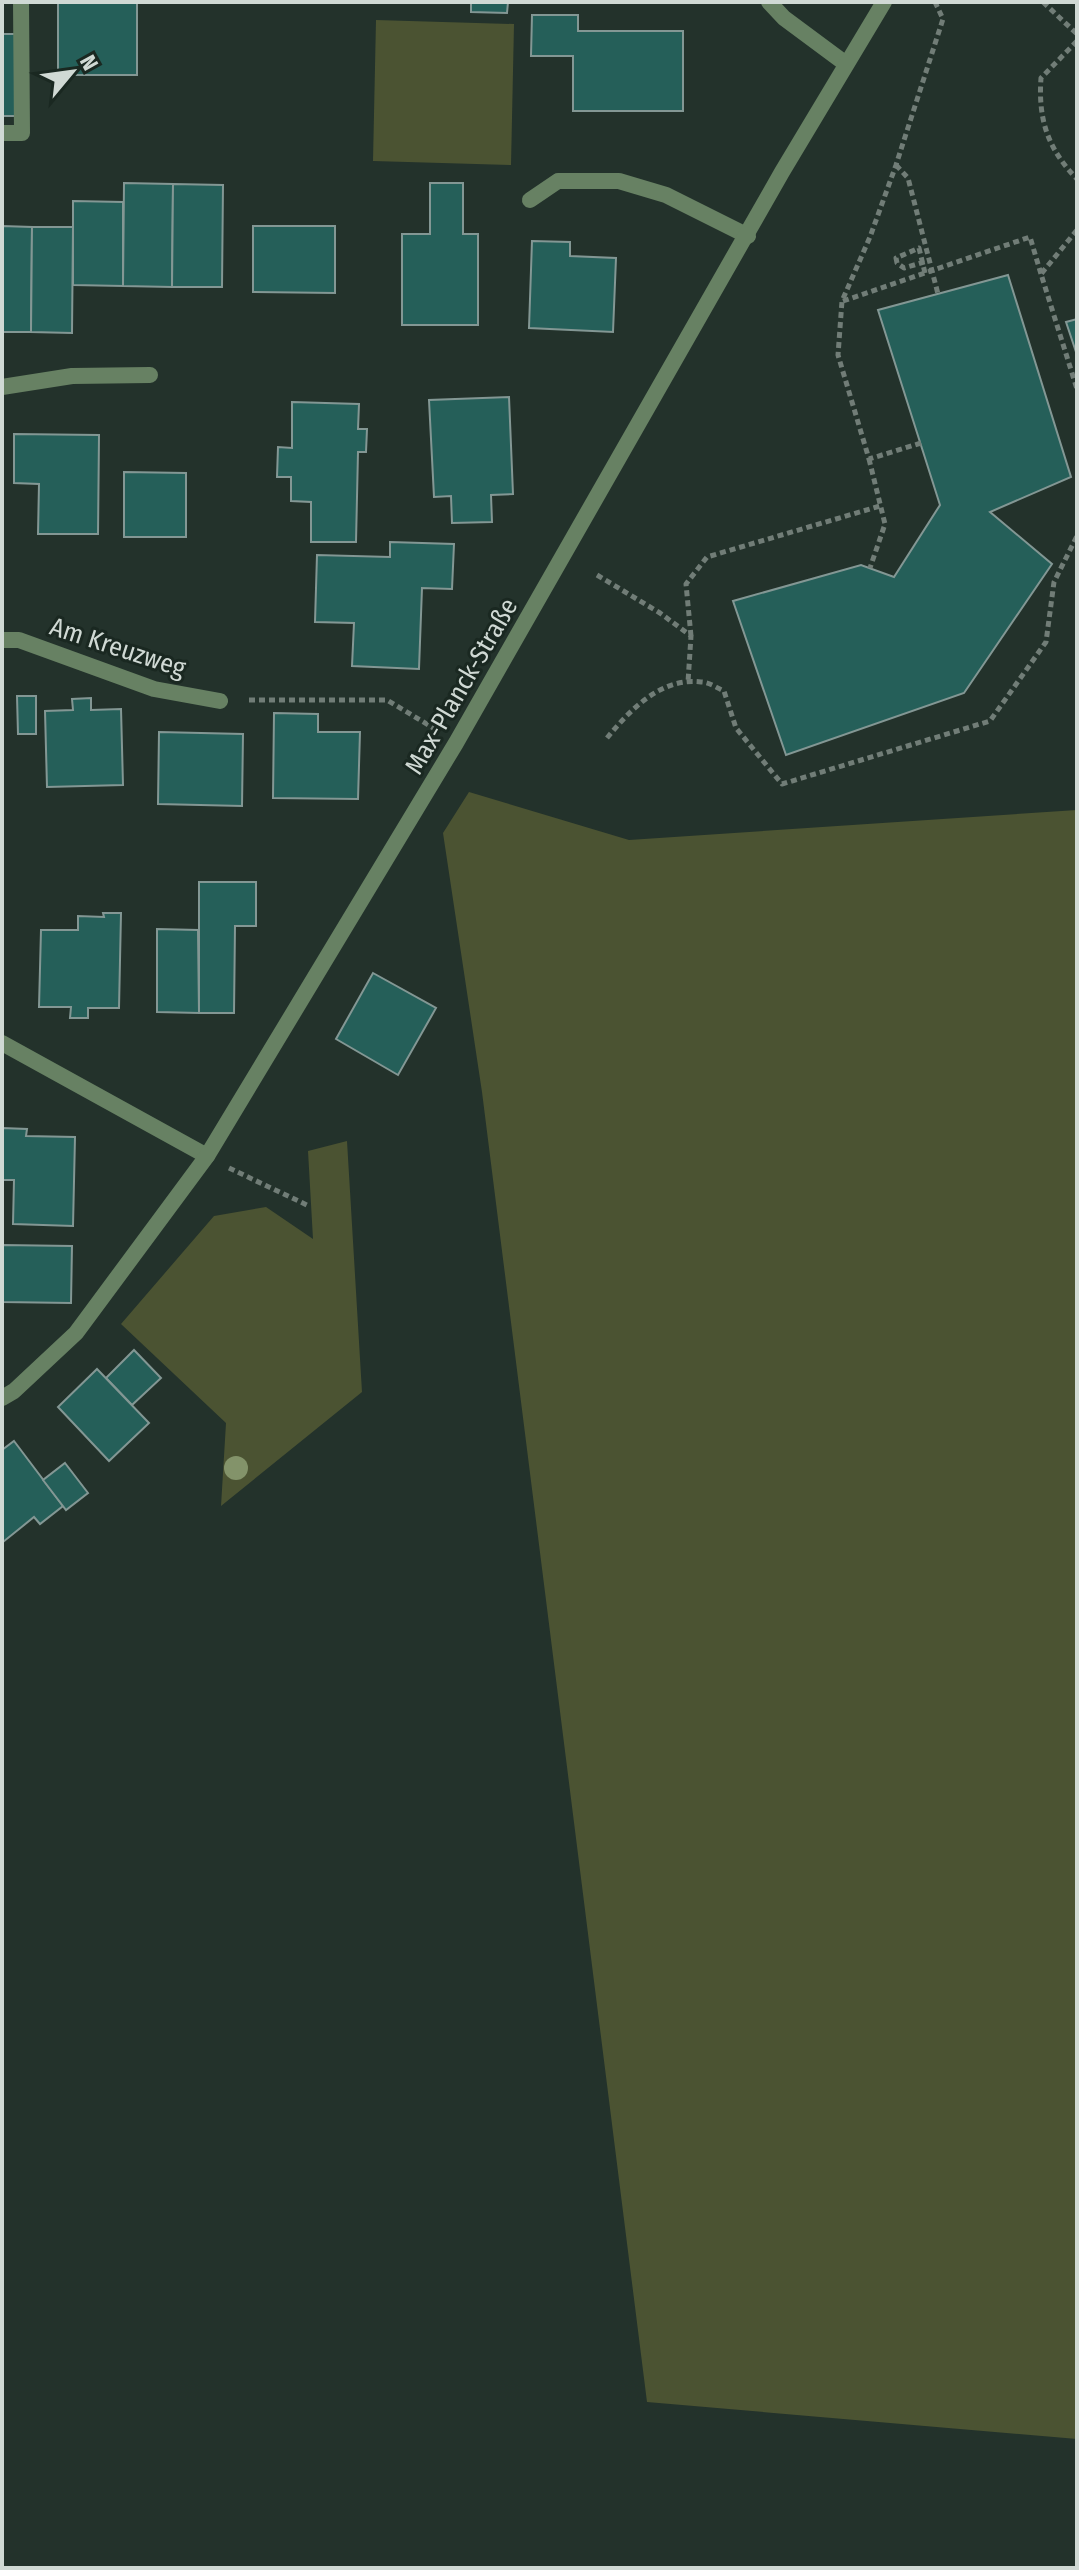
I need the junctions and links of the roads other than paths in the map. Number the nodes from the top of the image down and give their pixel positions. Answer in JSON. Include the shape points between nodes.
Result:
{"nodes":[{"id":1,"x":21,"y":2,"type":"edge"},
{"id":2,"x":769,"y":2,"type":"edge"},
{"id":3,"x":884,"y":2,"type":"edge"},
{"id":4,"x":846,"y":64,"type":"junction"},
{"id":5,"x":2,"y":133,"type":"edge"},
{"id":6,"x":530,"y":200,"type":"dead end"},
{"id":7,"x":748,"y":236,"type":"junction"},
{"id":8,"x":150,"y":375,"type":"dead end"},
{"id":9,"x":2,"y":387,"type":"edge"},
{"id":10,"x":2,"y":640,"type":"edge"},
{"id":11,"x":220,"y":701,"type":"road end"},
{"id":12,"x":2,"y":1043,"type":"edge"},
{"id":13,"x":207,"y":1156,"type":"junction"},
{"id":14,"x":2,"y":1398,"type":"edge"}],
"edges":[{"from":1,"to":5,"type":"street","via":[[22,133]]},
{"from":2,"to":4,"type":"street"},
{"from":3,"to":4,"type":"street","name":"Max-Planck-Straße"},
{"from":4,"to":7,"type":"street","name":"Max-Planck-Straße"},
{"from":6,"to":7,"type":"street","via":[[558,181],[619,181],[666,195]]},
{"from":7,"to":13,"type":"street","name":"Max-Planck-Straße","via":[[456,743]]},
{"from":8,"to":9,"type":"street","via":[[72,376]]},
{"from":10,"to":11,"type":"street","name":"Am Kreuzweg","via":[[19,640],[154,689]]},
{"from":12,"to":13,"type":"street"},
{"from":13,"to":14,"type":"street","name":"Max-Planck-Straße","via":[[76,1333]]}]}
